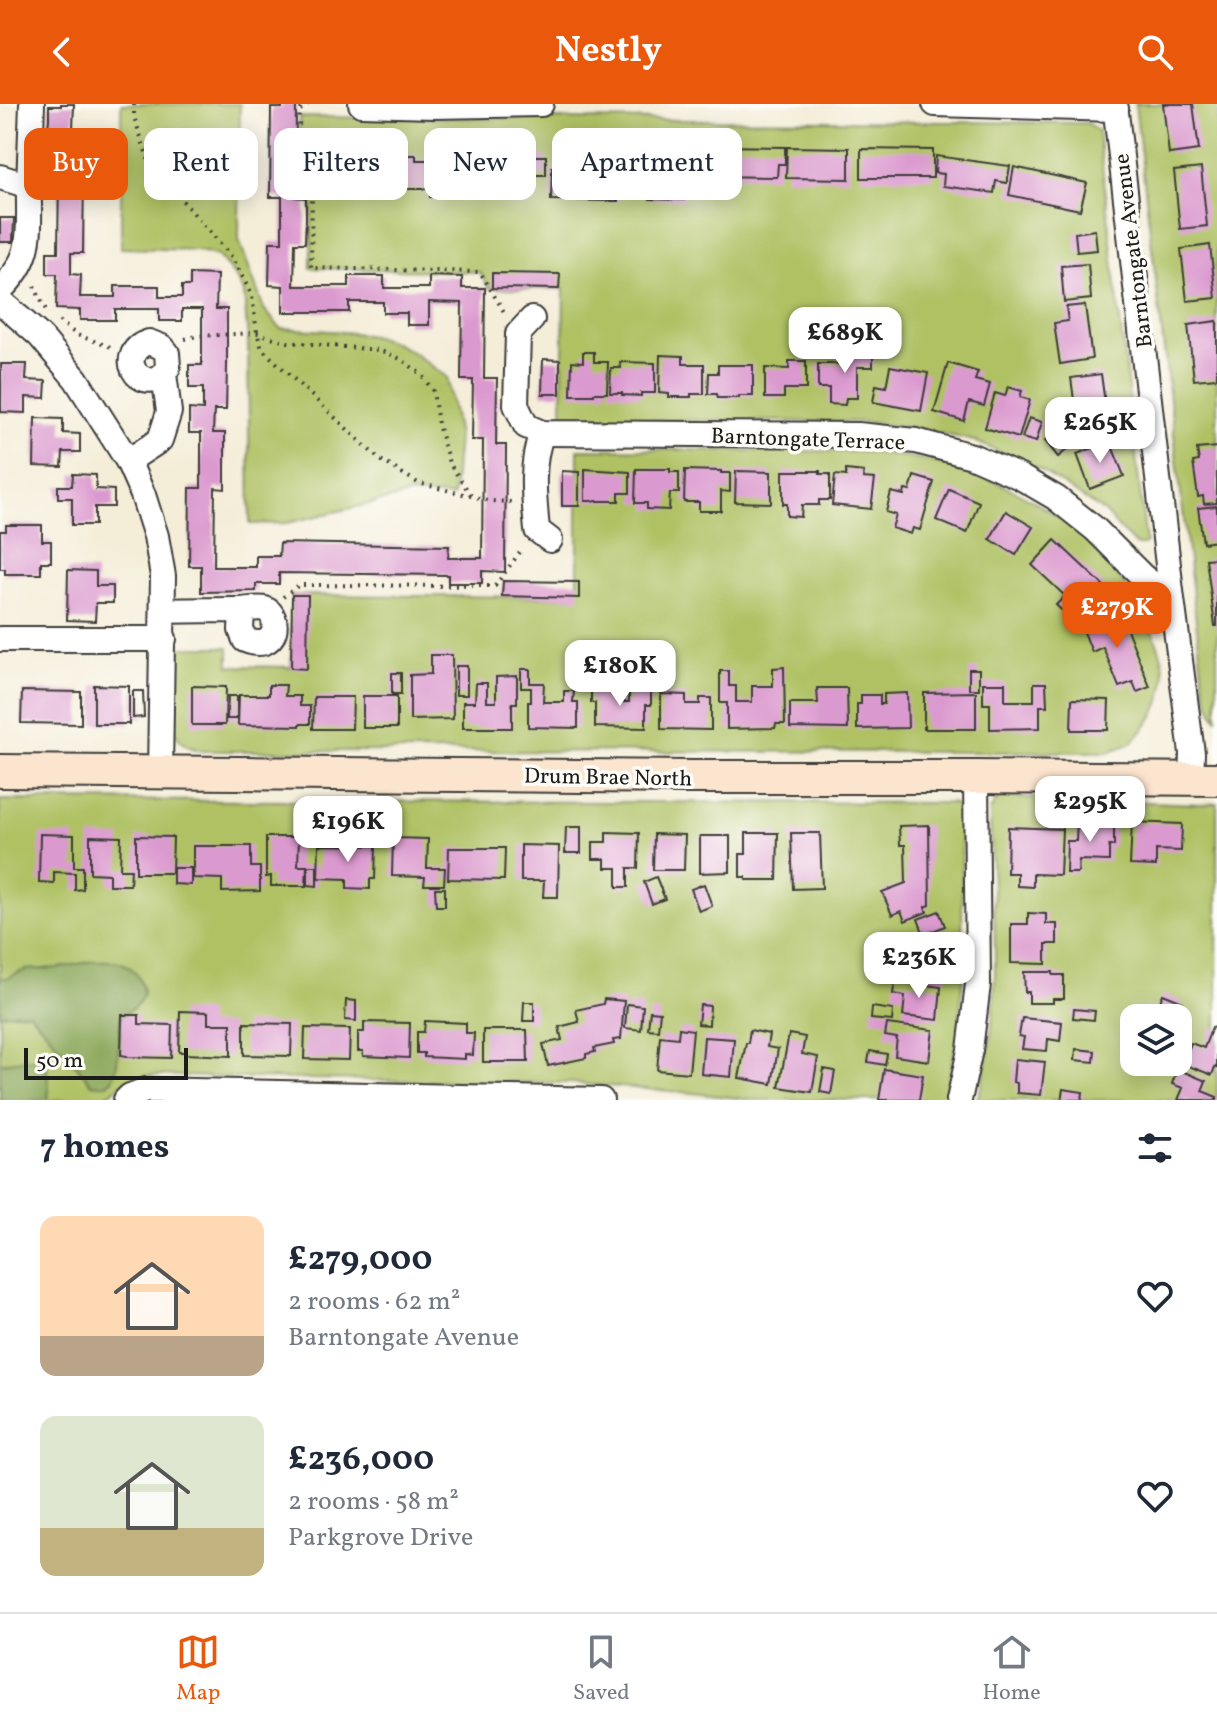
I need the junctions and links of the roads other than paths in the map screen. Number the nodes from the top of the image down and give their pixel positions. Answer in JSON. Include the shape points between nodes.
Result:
{"nodes":[{"id":1,"x":32,"y":104,"type":"edge"},
{"id":2,"x":364,"y":104,"type":"edge"},
{"id":3,"x":541,"y":104,"type":"edge"},
{"id":4,"x":935,"y":104,"type":"edge"},
{"id":5,"x":1116,"y":106,"type":"edge"},
{"id":6,"x":31,"y":128,"type":"edge"},
{"id":7,"x":0,"y":177,"type":"edge"},
{"id":8,"x":24,"y":184,"type":"edge"},
{"id":9,"x":29,"y":200,"type":"edge"},
{"id":10,"x":0,"y":290,"type":"edge"},
{"id":11,"x":0,"y":301,"type":"edge"},
{"id":12,"x":525,"y":327,"type":"road end"},
{"id":13,"x":132,"y":355,"type":"road end"},
{"id":14,"x":542,"y":433,"type":"junction"},
{"id":15,"x":128,"y":461,"type":"junction"},
{"id":16,"x":543,"y":535,"type":"road end"},
{"id":17,"x":1171,"y":591,"type":"junction"},
{"id":18,"x":242,"y":610,"type":"dead end"},
{"id":19,"x":164,"y":611,"type":"junction"},
{"id":20,"x":0,"y":639,"type":"edge"},
{"id":21,"x":164,"y":639,"type":"junction"},
{"id":22,"x":0,"y":771,"type":"edge"},
{"id":23,"x":160,"y":772,"type":"junction"},
{"id":24,"x":976,"y":777,"type":"junction"},
{"id":25,"x":1204,"y":779,"type":"edge"},
{"id":26,"x":387,"y":1097,"type":"edge"},
{"id":27,"x":126,"y":1100,"type":"edge"},
{"id":28,"x":601,"y":1100,"type":"edge"},
{"id":29,"x":959,"y":1100,"type":"edge"}],
"edges":[{"from":1,"to":6,"type":"street"},
{"from":2,"to":3,"type":"street"},
{"from":4,"to":5,"type":"street"},
{"from":5,"to":17,"type":"street","name":"Barntongate Avenue"},
{"from":7,"to":8,"type":"street"},
{"from":9,"to":10,"type":"street","via":[[25,257]]},
{"from":11,"to":15,"type":"street","via":[[40,336],[76,379]]},
{"from":12,"to":14,"type":"street","via":[[516,405],[526,426]]},
{"from":13,"to":15,"type":"street","via":[[133,369],[144,379],[151,380],[165,364],[169,412],[160,440]]},
{"from":14,"to":16,"type":"street","via":[[536,449],[534,502]]},
{"from":14,"to":17,"type":"street","name":"Barntongate Terrace","via":[[858,435],[916,441],[972,456],[1056,498],[1142,576]]},
{"from":15,"to":19,"type":"street","via":[[156,536]]},
{"from":17,"to":25,"type":"street","name":"Barntongate Avenue","via":[[1192,753]]},
{"from":18,"to":19,"type":"street"},
{"from":19,"to":21,"type":"street"},
{"from":20,"to":21,"type":"street"},
{"from":21,"to":23,"type":"street"},
{"from":22,"to":23,"type":"main road","name":"Drum Brae North"},
{"from":23,"to":24,"type":"main road","name":"Drum Brae North"},
{"from":24,"to":25,"type":"main road","name":"Drum Brae North"},
{"from":24,"to":29,"type":"street","via":[[978,984]]},
{"from":26,"to":27,"type":"street","via":[[146,1090]]},
{"from":26,"to":28,"type":"street"}]}
